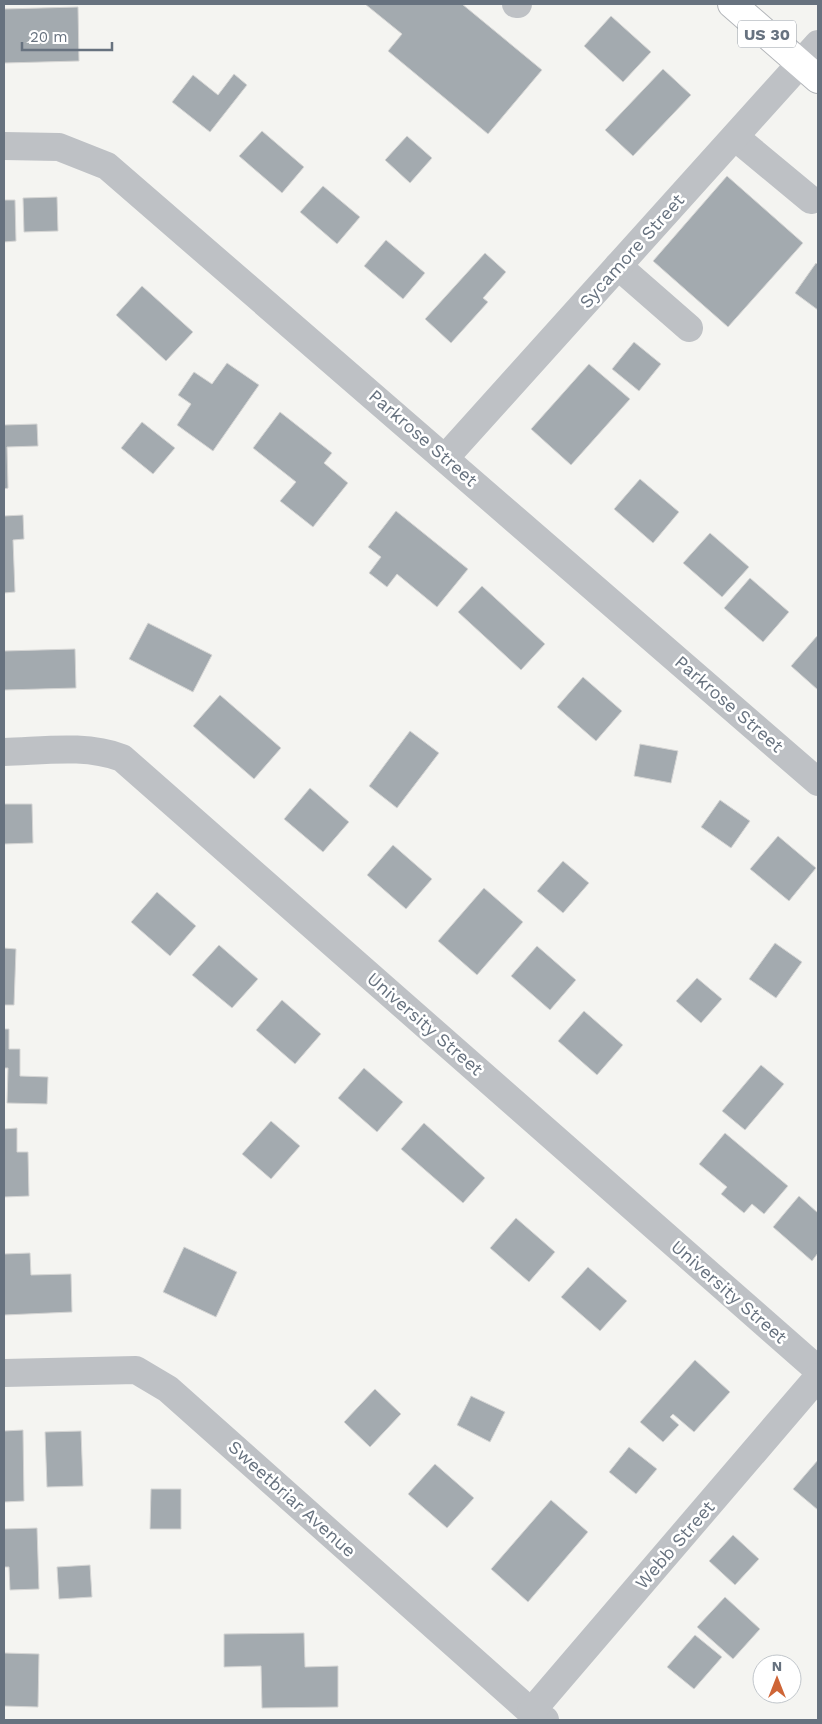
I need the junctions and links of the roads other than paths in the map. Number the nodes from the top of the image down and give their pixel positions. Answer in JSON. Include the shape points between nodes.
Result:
{"nodes":[{"id":1,"x":732,"y":4,"type":"edge"},
{"id":2,"x":813,"y":62,"type":"edge"},
{"id":3,"x":735,"y":137,"type":"junction"},
{"id":4,"x":4,"y":146,"type":"edge"},
{"id":5,"x":811,"y":200,"type":"dead end"},
{"id":6,"x":618,"y":266,"type":"junction"},
{"id":7,"x":689,"y":328,"type":"dead end"},
{"id":8,"x":445,"y":458,"type":"junction"},
{"id":9,"x":4,"y":752,"type":"edge"},
{"id":10,"x":818,"y":782,"type":"edge"},
{"id":11,"x":818,"y":1370,"type":"edge"},
{"id":12,"x":4,"y":1372,"type":"edge"},
{"id":13,"x":818,"y":1377,"type":"edge"},
{"id":14,"x":538,"y":1716,"type":"edge"}],
"edges":[{"from":1,"to":2,"type":"main road","number":"US 30"},
{"from":2,"to":3,"type":"street","name":"Sycamore Street"},
{"from":3,"to":5,"type":"street"},
{"from":3,"to":6,"type":"street","name":"Sycamore Street"},
{"from":4,"to":8,"type":"street","name":"Parkrose Street","via":[[59,147],[107,166]]},
{"from":6,"to":7,"type":"street"},
{"from":6,"to":8,"type":"street","name":"Sycamore Street"},
{"from":8,"to":10,"type":"street","name":"Parkrose Street"},
{"from":9,"to":11,"type":"street","name":"University Street","via":[[83,750],[122,758]]},
{"from":12,"to":14,"type":"street","name":"Sweetbriar Avenue","via":[[136,1370],[168,1389]]},
{"from":13,"to":14,"type":"street","name":"Webb Street"}]}
